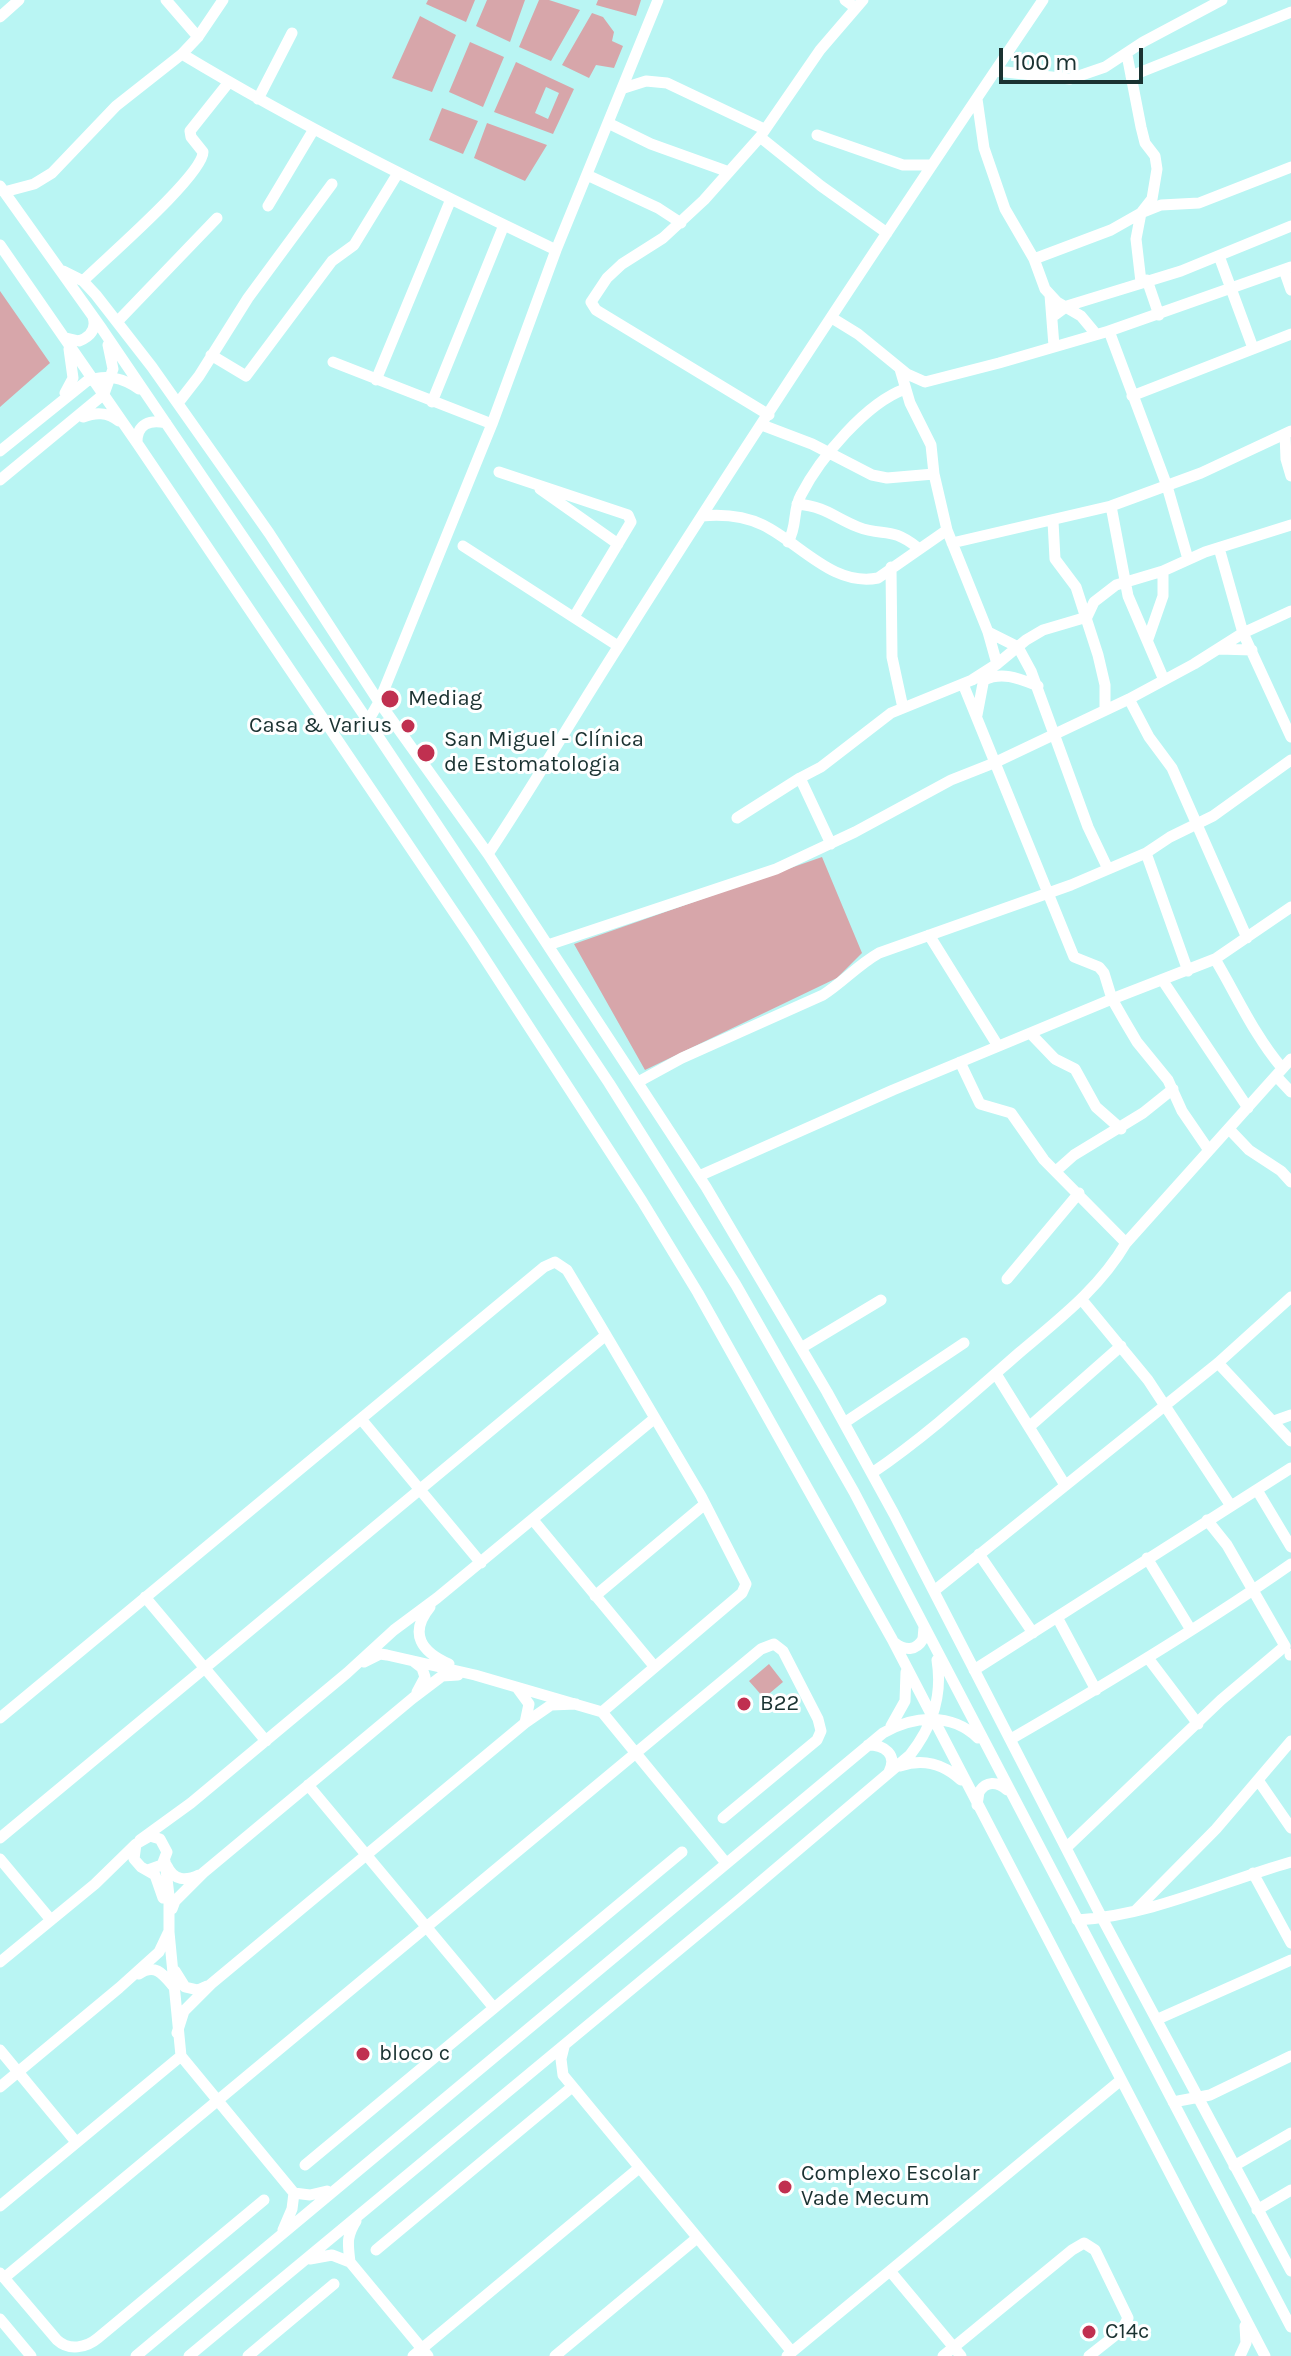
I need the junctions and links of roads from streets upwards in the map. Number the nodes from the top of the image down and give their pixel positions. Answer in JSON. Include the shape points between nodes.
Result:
{"nodes":[{"id":1,"x":19,"y":0,"type":"edge"},
{"id":2,"x":166,"y":0,"type":"edge"},
{"id":3,"x":223,"y":0,"type":"edge"},
{"id":4,"x":658,"y":0,"type":"edge"},
{"id":5,"x":845,"y":0,"type":"edge"},
{"id":6,"x":1043,"y":0,"type":"edge"},
{"id":7,"x":1216,"y":1,"type":"edge"},
{"id":8,"x":859,"y":4,"type":"edge"},
{"id":9,"x":1291,"y":12,"type":"edge"},
{"id":10,"x":0,"y":17,"type":"edge"},
{"id":11,"x":292,"y":33,"type":"dead end"},
{"id":12,"x":198,"y":37,"type":"junction"},
{"id":13,"x":182,"y":54,"type":"junction"},
{"id":14,"x":1127,"y":55,"type":"junction"},
{"id":15,"x":996,"y":71,"type":"junction"},
{"id":16,"x":1131,"y":76,"type":"junction"},
{"id":17,"x":229,"y":82,"type":"junction"},
{"id":18,"x":624,"y":88,"type":"junction"},
{"id":19,"x":258,"y":99,"type":"junction"},
{"id":20,"x":977,"y":99,"type":"junction"},
{"id":21,"x":608,"y":123,"type":"junction"},
{"id":22,"x":958,"y":125,"type":"junction"},
{"id":23,"x":979,"y":126,"type":"junction"},
{"id":24,"x":314,"y":129,"type":"junction"},
{"id":25,"x":762,"y":133,"type":"junction"},
{"id":26,"x":817,"y":135,"type":"dead end"},
{"id":27,"x":932,"y":165,"type":"junction"},
{"id":28,"x":1291,"y":167,"type":"edge"},
{"id":29,"x":729,"y":172,"type":"junction"},
{"id":30,"x":398,"y":173,"type":"junction"},
{"id":31,"x":587,"y":175,"type":"junction"},
{"id":32,"x":332,"y":184,"type":"dead end"},
{"id":33,"x":2,"y":189,"type":"edge"},
{"id":34,"x":451,"y":199,"type":"junction"},
{"id":35,"x":268,"y":206,"type":"dead end"},
{"id":36,"x":1141,"y":213,"type":"junction"},
{"id":37,"x":217,"y":218,"type":"dead end"},
{"id":38,"x":681,"y":223,"type":"junction"},
{"id":39,"x":504,"y":225,"type":"junction"},
{"id":40,"x":1291,"y":226,"type":"edge"},
{"id":41,"x":887,"y":233,"type":"junction"},
{"id":42,"x":0,"y":245,"type":"edge"},
{"id":43,"x":556,"y":250,"type":"junction"},
{"id":44,"x":1219,"y":256,"type":"junction"},
{"id":45,"x":1034,"y":259,"type":"junction"},
{"id":46,"x":1288,"y":268,"type":"edge"},
{"id":47,"x":59,"y":269,"type":"junction"},
{"id":48,"x":83,"y":281,"type":"junction"},
{"id":49,"x":1144,"y":281,"type":"junction"},
{"id":50,"x":1231,"y":288,"type":"junction"},
{"id":51,"x":1291,"y":290,"type":"edge"},
{"id":52,"x":1050,"y":295,"type":"junction"},
{"id":53,"x":1067,"y":306,"type":"junction"},
{"id":54,"x":1159,"y":315,"type":"junction"},
{"id":55,"x":93,"y":316,"type":"junction"},
{"id":56,"x":1081,"y":316,"type":"junction"},
{"id":57,"x":1052,"y":317,"type":"junction"},
{"id":58,"x":832,"y":318,"type":"junction"},
{"id":59,"x":117,"y":322,"type":"junction"},
{"id":60,"x":102,"y":329,"type":"junction"},
{"id":61,"x":1103,"y":332,"type":"junction"},
{"id":62,"x":1291,"y":334,"type":"edge"},
{"id":63,"x":65,"y":337,"type":"junction"},
{"id":64,"x":1077,"y":339,"type":"junction"},
{"id":65,"x":1054,"y":346,"type":"junction"},
{"id":66,"x":1253,"y":348,"type":"junction"},
{"id":67,"x":211,"y":355,"type":"junction"},
{"id":68,"x":333,"y":362,"type":"dead end"},
{"id":69,"x":899,"y":368,"type":"junction"},
{"id":70,"x":111,"y":377,"type":"junction"},
{"id":71,"x":93,"y":379,"type":"junction"},
{"id":72,"x":376,"y":380,"type":"junction"},
{"id":73,"x":905,"y":389,"type":"junction"},
{"id":74,"x":104,"y":394,"type":"junction"},
{"id":75,"x":1132,"y":396,"type":"junction"},
{"id":76,"x":149,"y":398,"type":"junction"},
{"id":77,"x":432,"y":402,"type":"junction"},
{"id":78,"x":178,"y":403,"type":"junction"},
{"id":79,"x":55,"y":406,"type":"junction"},
{"id":80,"x":765,"y":420,"type":"junction"},
{"id":81,"x":166,"y":423,"type":"junction"},
{"id":82,"x":68,"y":424,"type":"junction"},
{"id":83,"x":492,"y":424,"type":"junction"},
{"id":84,"x":129,"y":430,"type":"junction"},
{"id":85,"x":1288,"y":433,"type":"edge"},
{"id":86,"x":137,"y":443,"type":"junction"},
{"id":87,"x":0,"y":451,"type":"edge"},
{"id":88,"x":830,"y":453,"type":"junction"},
{"id":89,"x":499,"y":472,"type":"dead end"},
{"id":90,"x":934,"y":474,"type":"junction"},
{"id":91,"x":1291,"y":476,"type":"edge"},
{"id":92,"x":0,"y":480,"type":"edge"},
{"id":93,"x":530,"y":482,"type":"junction"},
{"id":94,"x":1167,"y":486,"type":"junction"},
{"id":95,"x":797,"y":504,"type":"junction"},
{"id":96,"x":1111,"y":506,"type":"junction"},
{"id":97,"x":702,"y":516,"type":"junction"},
{"id":98,"x":1053,"y":521,"type":"junction"},
{"id":99,"x":1291,"y":525,"type":"edge"},
{"id":100,"x":947,"y":530,"type":"junction"},
{"id":101,"x":788,"y":542,"type":"junction"},
{"id":102,"x":952,"y":543,"type":"junction"},
{"id":103,"x":618,"y":544,"type":"junction"},
{"id":104,"x":463,"y":546,"type":"dead end"},
{"id":105,"x":918,"y":548,"type":"junction"},
{"id":106,"x":1219,"y":548,"type":"junction"},
{"id":107,"x":1188,"y":559,"type":"junction"},
{"id":108,"x":891,"y":567,"type":"junction"},
{"id":109,"x":1163,"y":571,"type":"junction"},
{"id":110,"x":1125,"y":582,"type":"junction"},
{"id":111,"x":1289,"y":616,"type":"edge"},
{"id":112,"x":574,"y":617,"type":"junction"},
{"id":113,"x":1087,"y":617,"type":"junction"},
{"id":114,"x":988,"y":632,"type":"junction"},
{"id":115,"x":1243,"y":633,"type":"junction"},
{"id":116,"x":1148,"y":639,"type":"junction"},
{"id":117,"x":618,"y":646,"type":"junction"},
{"id":118,"x":1018,"y":647,"type":"junction"},
{"id":119,"x":1218,"y":649,"type":"junction"},
{"id":120,"x":1252,"y":650,"type":"junction"},
{"id":121,"x":997,"y":664,"type":"junction"},
{"id":122,"x":985,"y":676,"type":"junction"},
{"id":123,"x":1164,"y":680,"type":"junction"},
{"id":124,"x":963,"y":684,"type":"junction"},
{"id":125,"x":1038,"y":686,"type":"junction"},
{"id":126,"x":1129,"y":699,"type":"junction"},
{"id":127,"x":379,"y":702,"type":"junction"},
{"id":128,"x":903,"y":708,"type":"junction"},
{"id":129,"x":1105,"y":710,"type":"junction"},
{"id":130,"x":1049,"y":715,"type":"junction"},
{"id":131,"x":977,"y":716,"type":"junction"},
{"id":132,"x":368,"y":721,"type":"junction"},
{"id":133,"x":1056,"y":733,"type":"junction"},
{"id":134,"x":1291,"y":737,"type":"edge"},
{"id":135,"x":1040,"y":741,"type":"junction"},
{"id":136,"x":1291,"y":760,"type":"edge"},
{"id":137,"x":994,"y":763,"type":"junction"},
{"id":138,"x":800,"y":778,"type":"junction"},
{"id":139,"x":737,"y":818,"type":"dead end"},
{"id":140,"x":1198,"y":825,"type":"junction"},
{"id":141,"x":831,"y":844,"type":"junction"},
{"id":142,"x":1146,"y":853,"type":"junction"},
{"id":143,"x":488,"y":854,"type":"junction"},
{"id":144,"x":1108,"y":869,"type":"junction"},
{"id":145,"x":1046,"y":893,"type":"junction"},
{"id":146,"x":1291,"y":907,"type":"edge"},
{"id":147,"x":929,"y":935,"type":"junction"},
{"id":148,"x":1247,"y":938,"type":"junction"},
{"id":149,"x":548,"y":945,"type":"junction"},
{"id":150,"x":1215,"y":959,"type":"junction"},
{"id":151,"x":1188,"y":971,"type":"junction"},
{"id":152,"x":1163,"y":981,"type":"junction"},
{"id":153,"x":1112,"y":999,"type":"junction"},
{"id":154,"x":1031,"y":1034,"type":"junction"},
{"id":155,"x":998,"y":1046,"type":"junction"},
{"id":156,"x":960,"y":1062,"type":"junction"},
{"id":157,"x":1283,"y":1068,"type":"edge"},
{"id":158,"x":638,"y":1082,"type":"junction"},
{"id":159,"x":1173,"y":1089,"type":"junction"},
{"id":160,"x":1291,"y":1092,"type":"edge"},
{"id":161,"x":1248,"y":1108,"type":"junction"},
{"id":162,"x":1121,"y":1129,"type":"junction"},
{"id":163,"x":1230,"y":1130,"type":"junction"},
{"id":164,"x":1208,"y":1149,"type":"junction"},
{"id":165,"x":1056,"y":1171,"type":"junction"},
{"id":166,"x":699,"y":1176,"type":"junction"},
{"id":167,"x":1291,"y":1182,"type":"edge"},
{"id":168,"x":1079,"y":1193,"type":"junction"},
{"id":169,"x":1126,"y":1243,"type":"junction"},
{"id":170,"x":1007,"y":1279,"type":"dead end"},
{"id":171,"x":1291,"y":1297,"type":"edge"},
{"id":172,"x":881,"y":1300,"type":"dead end"},
{"id":173,"x":1082,"y":1300,"type":"junction"},
{"id":174,"x":606,"y":1335,"type":"junction"},
{"id":175,"x":964,"y":1343,"type":"dead end"},
{"id":176,"x":1121,"y":1346,"type":"junction"},
{"id":177,"x":801,"y":1348,"type":"junction"},
{"id":178,"x":1218,"y":1363,"type":"junction"},
{"id":179,"x":996,"y":1374,"type":"junction"},
{"id":180,"x":1164,"y":1405,"type":"junction"},
{"id":181,"x":1291,"y":1415,"type":"edge"},
{"id":182,"x":655,"y":1418,"type":"junction"},
{"id":183,"x":361,"y":1419,"type":"junction"},
{"id":184,"x":1274,"y":1421,"type":"junction"},
{"id":185,"x":844,"y":1423,"type":"junction"},
{"id":186,"x":1029,"y":1427,"type":"junction"},
{"id":187,"x":1290,"y":1439,"type":"edge"},
{"id":188,"x":1291,"y":1468,"type":"edge"},
{"id":189,"x":872,"y":1473,"type":"junction"},
{"id":190,"x":1065,"y":1485,"type":"junction"},
{"id":191,"x":420,"y":1489,"type":"junction"},
{"id":192,"x":1257,"y":1490,"type":"junction"},
{"id":193,"x":705,"y":1504,"type":"junction"},
{"id":194,"x":1231,"y":1506,"type":"junction"},
{"id":195,"x":533,"y":1520,"type":"junction"},
{"id":196,"x":1207,"y":1520,"type":"junction"},
{"id":197,"x":1291,"y":1547,"type":"edge"},
{"id":198,"x":979,"y":1554,"type":"junction"},
{"id":199,"x":1147,"y":1558,"type":"junction"},
{"id":200,"x":481,"y":1563,"type":"junction"},
{"id":201,"x":1291,"y":1564,"type":"edge"},
{"id":202,"x":934,"y":1591,"type":"junction"},
{"id":203,"x":1253,"y":1592,"type":"junction"},
{"id":204,"x":595,"y":1596,"type":"junction"},
{"id":205,"x":145,"y":1597,"type":"junction"},
{"id":206,"x":437,"y":1598,"type":"junction"},
{"id":207,"x":1057,"y":1617,"type":"junction"},
{"id":208,"x":923,"y":1623,"type":"junction"},
{"id":209,"x":394,"y":1630,"type":"junction"},
{"id":210,"x":1191,"y":1630,"type":"junction"},
{"id":211,"x":420,"y":1633,"type":"junction"},
{"id":212,"x":1033,"y":1633,"type":"junction"},
{"id":213,"x":892,"y":1639,"type":"junction"},
{"id":214,"x":422,"y":1646,"type":"junction"},
{"id":215,"x":1289,"y":1652,"type":"edge"},
{"id":216,"x":396,"y":1657,"type":"junction"},
{"id":217,"x":1148,"y":1658,"type":"junction"},
{"id":218,"x":408,"y":1659,"type":"junction"},
{"id":219,"x":902,"y":1660,"type":"junction"},
{"id":220,"x":654,"y":1666,"type":"junction"},
{"id":221,"x":204,"y":1667,"type":"junction"},
{"id":222,"x":974,"y":1670,"type":"junction"},
{"id":223,"x":347,"y":1673,"type":"junction"},
{"id":224,"x":475,"y":1675,"type":"junction"},
{"id":225,"x":514,"y":1686,"type":"junction"},
{"id":226,"x":1096,"y":1690,"type":"junction"},
{"id":227,"x":413,"y":1698,"type":"junction"},
{"id":228,"x":576,"y":1704,"type":"junction"},
{"id":229,"x":602,"y":1712,"type":"junction"},
{"id":230,"x":0,"y":1718,"type":"edge"},
{"id":231,"x":932,"y":1718,"type":"junction"},
{"id":232,"x":525,"y":1723,"type":"junction"},
{"id":233,"x":1198,"y":1724,"type":"junction"},
{"id":234,"x":883,"y":1733,"type":"junction"},
{"id":235,"x":1011,"y":1739,"type":"junction"},
{"id":236,"x":266,"y":1741,"type":"junction"},
{"id":237,"x":1291,"y":1741,"type":"edge"},
{"id":238,"x":984,"y":1743,"type":"junction"},
{"id":239,"x":868,"y":1745,"type":"junction"},
{"id":240,"x":635,"y":1753,"type":"junction"},
{"id":241,"x":889,"y":1772,"type":"junction"},
{"id":242,"x":1258,"y":1780,"type":"junction"},
{"id":243,"x":308,"y":1785,"type":"junction"},
{"id":244,"x":966,"y":1785,"type":"junction"},
{"id":245,"x":1010,"y":1793,"type":"junction"},
{"id":246,"x":191,"y":1803,"type":"junction"},
{"id":247,"x":979,"y":1809,"type":"junction"},
{"id":248,"x":723,"y":1818,"type":"dead end"},
{"id":249,"x":1291,"y":1828,"type":"edge"},
{"id":250,"x":0,"y":1838,"type":"edge"},
{"id":251,"x":138,"y":1842,"type":"junction"},
{"id":252,"x":1067,"y":1847,"type":"junction"},
{"id":253,"x":166,"y":1848,"type":"junction"},
{"id":254,"x":682,"y":1852,"type":"dead end"},
{"id":255,"x":366,"y":1855,"type":"junction"},
{"id":256,"x":0,"y":1859,"type":"edge"},
{"id":257,"x":165,"y":1861,"type":"junction"},
{"id":258,"x":1291,"y":1862,"type":"edge"},
{"id":259,"x":726,"y":1863,"type":"junction"},
{"id":260,"x":144,"y":1868,"type":"junction"},
{"id":261,"x":203,"y":1873,"type":"junction"},
{"id":262,"x":1253,"y":1873,"type":"junction"},
{"id":263,"x":95,"y":1884,"type":"junction"},
{"id":264,"x":1136,"y":1910,"type":"junction"},
{"id":265,"x":1102,"y":1918,"type":"junction"},
{"id":266,"x":51,"y":1920,"type":"junction"},
{"id":267,"x":1077,"y":1920,"type":"junction"},
{"id":268,"x":426,"y":1927,"type":"junction"},
{"id":269,"x":168,"y":1929,"type":"junction"},
{"id":270,"x":1291,"y":1943,"type":"edge"},
{"id":271,"x":1291,"y":1960,"type":"edge"},
{"id":272,"x":0,"y":1962,"type":"edge"},
{"id":273,"x":171,"y":1963,"type":"junction"},
{"id":274,"x":211,"y":1984,"type":"junction"},
{"id":275,"x":173,"y":1986,"type":"junction"},
{"id":276,"x":119,"y":1988,"type":"junction"},
{"id":277,"x":494,"y":2008,"type":"junction"},
{"id":278,"x":1158,"y":2019,"type":"junction"},
{"id":279,"x":177,"y":2033,"type":"junction"},
{"id":280,"x":567,"y":2043,"type":"junction"},
{"id":281,"x":0,"y":2050,"type":"edge"},
{"id":282,"x":181,"y":2056,"type":"junction"},
{"id":283,"x":1291,"y":2056,"type":"edge"},
{"id":284,"x":18,"y":2072,"type":"junction"},
{"id":285,"x":529,"y":2074,"type":"junction"},
{"id":286,"x":563,"y":2075,"type":"junction"},
{"id":287,"x":1121,"y":2080,"type":"junction"},
{"id":288,"x":0,"y":2087,"type":"edge"},
{"id":289,"x":572,"y":2087,"type":"junction"},
{"id":290,"x":1197,"y":2098,"type":"junction"},
{"id":291,"x":216,"y":2101,"type":"junction"},
{"id":292,"x":1173,"y":2102,"type":"junction"},
{"id":293,"x":1291,"y":2133,"type":"edge"},
{"id":294,"x":76,"y":2142,"type":"junction"},
{"id":295,"x":305,"y":2165,"type":"dead end"},
{"id":296,"x":1234,"y":2166,"type":"junction"},
{"id":297,"x":639,"y":2168,"type":"junction"},
{"id":298,"x":337,"y":2186,"type":"junction"},
{"id":299,"x":1291,"y":2190,"type":"edge"},
{"id":300,"x":294,"y":2193,"type":"junction"},
{"id":301,"x":264,"y":2200,"type":"dead end"},
{"id":302,"x":0,"y":2206,"type":"edge"},
{"id":303,"x":1257,"y":2210,"type":"junction"},
{"id":304,"x":360,"y":2213,"type":"junction"},
{"id":305,"x":280,"y":2236,"type":"junction"},
{"id":306,"x":697,"y":2238,"type":"junction"},
{"id":307,"x":376,"y":2250,"type":"dead end"},
{"id":308,"x":302,"y":2262,"type":"junction"},
{"id":309,"x":350,"y":2262,"type":"junction"},
{"id":310,"x":1291,"y":2269,"type":"edge"},
{"id":311,"x":890,"y":2271,"type":"junction"},
{"id":312,"x":2,"y":2275,"type":"edge"},
{"id":313,"x":1267,"y":2281,"type":"junction"},
{"id":314,"x":334,"y":2284,"type":"dead end"},
{"id":315,"x":1244,"y":2317,"type":"junction"},
{"id":316,"x":0,"y":2319,"type":"edge"},
{"id":317,"x":1291,"y":2327,"type":"edge"},
{"id":318,"x":958,"y":2352,"type":"edge"},
{"id":319,"x":421,"y":2354,"type":"edge"},
{"id":320,"x":790,"y":2354,"type":"edge"},
{"id":321,"x":31,"y":2356,"type":"edge"},
{"id":322,"x":136,"y":2356,"type":"edge"},
{"id":323,"x":189,"y":2356,"type":"edge"},
{"id":324,"x":248,"y":2356,"type":"edge"},
{"id":325,"x":555,"y":2356,"type":"edge"},
{"id":326,"x":943,"y":2356,"type":"edge"},
{"id":327,"x":1089,"y":2356,"type":"edge"},
{"id":328,"x":1240,"y":2356,"type":"edge"},
{"id":329,"x":1265,"y":2356,"type":"edge"}],
"edges":[{"from":1,"to":10,"type":"street"},
{"from":2,"to":12,"type":"street"},
{"from":3,"to":12,"type":"street"},
{"from":4,"to":18,"type":"street"},
{"from":5,"to":8,"type":"street"},
{"from":6,"to":15,"type":"street"},
{"from":7,"to":14,"type":"street"},
{"from":8,"to":25,"type":"street"},
{"from":9,"to":16,"type":"street"},
{"from":11,"to":19,"type":"street"},
{"from":12,"to":13,"type":"street"},
{"from":13,"to":17,"type":"street"},
{"from":13,"to":33,"type":"street","via":[[116,106],[44,180]]},
{"from":14,"to":15,"type":"street","via":[[1070,79]]},
{"from":14,"to":16,"type":"street"},
{"from":15,"to":20,"type":"street"},
{"from":16,"to":36,"type":"street","via":[[1143,135],[1157,169],[1152,199]]},
{"from":17,"to":19,"type":"street"},
{"from":17,"to":48,"type":"street","via":[[190,131],[203,160]]},
{"from":18,"to":21,"type":"street"},
{"from":18,"to":25,"type":"street","via":[[646,81],[667,83]]},
{"from":19,"to":24,"type":"street"},
{"from":20,"to":22,"type":"street"},
{"from":20,"to":23,"type":"street"},
{"from":21,"to":29,"type":"street"},
{"from":21,"to":31,"type":"street"},
{"from":22,"to":23,"type":"street"},
{"from":22,"to":27,"type":"street"},
{"from":23,"to":45,"type":"street","via":[[1005,209]]},
{"from":24,"to":30,"type":"street"},
{"from":24,"to":35,"type":"street"},
{"from":25,"to":29,"type":"street"},
{"from":25,"to":41,"type":"street","via":[[821,186]]},
{"from":26,"to":27,"type":"street","via":[[903,165]]},
{"from":27,"to":41,"type":"street"},
{"from":28,"to":36,"type":"street","via":[[1199,203],[1161,205]]},
{"from":29,"to":38,"type":"street"},
{"from":30,"to":34,"type":"street"},
{"from":30,"to":67,"type":"street","via":[[354,245],[332,261],[246,376]]},
{"from":31,"to":38,"type":"street"},
{"from":31,"to":43,"type":"street"},
{"from":32,"to":67,"type":"street"},
{"from":33,"to":47,"type":"street"},
{"from":34,"to":39,"type":"street"},
{"from":34,"to":72,"type":"street"},
{"from":36,"to":45,"type":"street"},
{"from":36,"to":49,"type":"street","via":[[1136,254]]},
{"from":37,"to":59,"type":"street"},
{"from":38,"to":80,"type":"street","via":[[622,264],[591,305]]},
{"from":39,"to":43,"type":"street"},
{"from":39,"to":77,"type":"street"},
{"from":40,"to":44,"type":"street"},
{"from":41,"to":58,"type":"street"},
{"from":42,"to":63,"type":"street"},
{"from":43,"to":83,"type":"street"},
{"from":44,"to":49,"type":"street"},
{"from":44,"to":50,"type":"street"},
{"from":45,"to":52,"type":"street"},
{"from":46,"to":50,"type":"street"},
{"from":46,"to":51,"type":"street"},
{"from":47,"to":48,"type":"street"},
{"from":47,"to":55,"type":"street"},
{"from":48,"to":59,"type":"street"},
{"from":49,"to":53,"type":"street"},
{"from":49,"to":54,"type":"street"},
{"from":50,"to":54,"type":"street"},
{"from":50,"to":66,"type":"street"},
{"from":52,"to":53,"type":"street"},
{"from":52,"to":57,"type":"street"},
{"from":53,"to":56,"type":"street"},
{"from":53,"to":57,"type":"street"},
{"from":54,"to":61,"type":"street"},
{"from":55,"to":60,"type":"street"},
{"from":55,"to":63,"type":"street","via":[[90,335],[79,341]]},
{"from":56,"to":61,"type":"street"},
{"from":56,"to":64,"type":"street"},
{"from":57,"to":65,"type":"street"},
{"from":58,"to":69,"type":"street"},
{"from":58,"to":80,"type":"street"},
{"from":59,"to":78,"type":"street"},
{"from":60,"to":70,"type":"street","via":[[113,360]]},
{"from":60,"to":76,"type":"street"},
{"from":61,"to":64,"type":"street"},
{"from":61,"to":75,"type":"street"},
{"from":62,"to":66,"type":"street"},
{"from":63,"to":71,"type":"street"},
{"from":63,"to":79,"type":"street","via":[[73,378]]},
{"from":64,"to":65,"type":"street"},
{"from":65,"to":69,"type":"street","via":[[925,382]]},
{"from":66,"to":75,"type":"street"},
{"from":67,"to":78,"type":"street"},
{"from":68,"to":72,"type":"street"},
{"from":69,"to":73,"type":"street"},
{"from":70,"to":71,"type":"street"},
{"from":70,"to":74,"type":"street"},
{"from":70,"to":76,"type":"street"},
{"from":71,"to":74,"type":"street"},
{"from":71,"to":79,"type":"street"},
{"from":72,"to":77,"type":"street"},
{"from":73,"to":88,"type":"street","via":[[881,402]]},
{"from":73,"to":90,"type":"street","via":[[931,445]]},
{"from":74,"to":82,"type":"street"},
{"from":74,"to":84,"type":"street"},
{"from":75,"to":94,"type":"street"},
{"from":76,"to":81,"type":"street"},
{"from":77,"to":83,"type":"street"},
{"from":78,"to":127,"type":"street"},
{"from":79,"to":87,"type":"street"},
{"from":80,"to":88,"type":"street"},
{"from":80,"to":97,"type":"street"},
{"from":81,"to":86,"type":"street","via":[[144,424]]},
{"from":81,"to":132,"type":"street"},
{"from":82,"to":84,"type":"street","via":[[97,413],[114,417]]},
{"from":82,"to":92,"type":"street"},
{"from":83,"to":127,"type":"street"},
{"from":84,"to":86,"type":"street"},
{"from":85,"to":91,"type":"street"},
{"from":85,"to":94,"type":"street"},
{"from":86,"to":213,"type":"street","via":[[642,1201]]},
{"from":88,"to":90,"type":"street","via":[[872,475]]},
{"from":88,"to":95,"type":"street"},
{"from":89,"to":93,"type":"street"},
{"from":90,"to":100,"type":"street"},
{"from":93,"to":103,"type":"street"},
{"from":93,"to":103,"type":"street","via":[[628,515],[631,522]]},
{"from":94,"to":96,"type":"street"},
{"from":94,"to":107,"type":"street"},
{"from":95,"to":101,"type":"street","via":[[795,531]]},
{"from":95,"to":105,"type":"street","via":[[833,513],[860,528],[901,535]]},
{"from":96,"to":98,"type":"street"},
{"from":96,"to":110,"type":"street"},
{"from":97,"to":101,"type":"street","via":[[745,519]]},
{"from":97,"to":117,"type":"street"},
{"from":98,"to":102,"type":"street"},
{"from":98,"to":113,"type":"street","via":[[1055,559],[1076,587]]},
{"from":99,"to":106,"type":"street"},
{"from":100,"to":102,"type":"street"},
{"from":100,"to":105,"type":"street"},
{"from":101,"to":108,"type":"street","via":[[853,577],[878,578]]},
{"from":102,"to":114,"type":"street"},
{"from":103,"to":112,"type":"street"},
{"from":104,"to":112,"type":"street"},
{"from":105,"to":108,"type":"street"},
{"from":106,"to":107,"type":"street"},
{"from":106,"to":115,"type":"street"},
{"from":107,"to":109,"type":"street"},
{"from":108,"to":128,"type":"street","via":[[892,657]]},
{"from":109,"to":110,"type":"street"},
{"from":109,"to":116,"type":"street","via":[[1163,596]]},
{"from":110,"to":113,"type":"street","via":[[1094,602]]},
{"from":110,"to":116,"type":"street"},
{"from":111,"to":115,"type":"street"},
{"from":112,"to":117,"type":"street"},
{"from":113,"to":118,"type":"street","via":[[1043,630]]},
{"from":113,"to":129,"type":"street","via":[[1105,685]]},
{"from":114,"to":118,"type":"street"},
{"from":114,"to":121,"type":"street"},
{"from":115,"to":119,"type":"street"},
{"from":115,"to":120,"type":"street"},
{"from":116,"to":123,"type":"street"},
{"from":117,"to":143,"type":"street"},
{"from":118,"to":121,"type":"street"},
{"from":118,"to":125,"type":"street"},
{"from":119,"to":120,"type":"street"},
{"from":119,"to":123,"type":"street"},
{"from":120,"to":134,"type":"street"},
{"from":121,"to":122,"type":"street"},
{"from":122,"to":124,"type":"street"},
{"from":122,"to":125,"type":"street","via":[[1017,677]]},
{"from":122,"to":131,"type":"street"},
{"from":123,"to":126,"type":"street"},
{"from":124,"to":128,"type":"street"},
{"from":124,"to":131,"type":"street"},
{"from":125,"to":130,"type":"street"},
{"from":126,"to":129,"type":"street"},
{"from":126,"to":140,"type":"street","via":[[1172,768]]},
{"from":127,"to":132,"type":"street"},
{"from":127,"to":143,"type":"street"},
{"from":128,"to":138,"type":"street"},
{"from":129,"to":133,"type":"street"},
{"from":130,"to":133,"type":"street"},
{"from":130,"to":135,"type":"street"},
{"from":131,"to":137,"type":"street"},
{"from":132,"to":208,"type":"street","via":[[686,1203],[799,1393]]},
{"from":133,"to":135,"type":"street"},
{"from":133,"to":144,"type":"street"},
{"from":135,"to":137,"type":"street"},
{"from":136,"to":140,"type":"street"},
{"from":137,"to":141,"type":"street"},
{"from":137,"to":145,"type":"street"},
{"from":138,"to":139,"type":"street"},
{"from":138,"to":141,"type":"street"},
{"from":140,"to":142,"type":"street"},
{"from":140,"to":148,"type":"street"},
{"from":141,"to":149,"type":"street","via":[[776,869]]},
{"from":142,"to":144,"type":"street"},
{"from":142,"to":151,"type":"street"},
{"from":143,"to":149,"type":"street"},
{"from":144,"to":145,"type":"street"},
{"from":145,"to":147,"type":"street"},
{"from":145,"to":153,"type":"street","via":[[1074,957],[1099,967]]},
{"from":146,"to":148,"type":"street"},
{"from":147,"to":155,"type":"street"},
{"from":147,"to":158,"type":"street","via":[[879,953],[823,995]]},
{"from":148,"to":150,"type":"street"},
{"from":149,"to":158,"type":"street"},
{"from":150,"to":151,"type":"street"},
{"from":150,"to":157,"type":"street","via":[[1250,1024]]},
{"from":151,"to":152,"type":"street"},
{"from":152,"to":153,"type":"street"},
{"from":152,"to":161,"type":"street"},
{"from":153,"to":154,"type":"street"},
{"from":153,"to":159,"type":"street"},
{"from":154,"to":155,"type":"street"},
{"from":154,"to":162,"type":"street","via":[[1055,1059],[1075,1069],[1096,1107]]},
{"from":155,"to":156,"type":"street"},
{"from":156,"to":165,"type":"street","via":[[980,1104],[1011,1113]]},
{"from":156,"to":166,"type":"street"},
{"from":157,"to":160,"type":"street"},
{"from":157,"to":161,"type":"street"},
{"from":158,"to":166,"type":"street"},
{"from":159,"to":162,"type":"street"},
{"from":159,"to":164,"type":"street"},
{"from":161,"to":163,"type":"street"},
{"from":162,"to":165,"type":"street"},
{"from":163,"to":164,"type":"street"},
{"from":163,"to":167,"type":"street"},
{"from":164,"to":169,"type":"street"},
{"from":165,"to":168,"type":"street"},
{"from":166,"to":177,"type":"street"},
{"from":168,"to":169,"type":"street"},
{"from":168,"to":170,"type":"street"},
{"from":169,"to":173,"type":"street"},
{"from":171,"to":178,"type":"street"},
{"from":172,"to":177,"type":"street"},
{"from":173,"to":176,"type":"street"},
{"from":173,"to":179,"type":"street"},
{"from":174,"to":182,"type":"street"},
{"from":174,"to":183,"type":"street","via":[[567,1270],[561,1263],[551,1263]]},
{"from":174,"to":191,"type":"street"},
{"from":175,"to":185,"type":"street"},
{"from":176,"to":180,"type":"street"},
{"from":176,"to":186,"type":"street"},
{"from":177,"to":185,"type":"street"},
{"from":178,"to":180,"type":"street"},
{"from":178,"to":184,"type":"street"},
{"from":179,"to":186,"type":"street"},
{"from":179,"to":189,"type":"street"},
{"from":180,"to":190,"type":"street"},
{"from":180,"to":194,"type":"street"},
{"from":181,"to":184,"type":"street"},
{"from":182,"to":193,"type":"street"},
{"from":182,"to":195,"type":"street"},
{"from":183,"to":191,"type":"street"},
{"from":183,"to":205,"type":"street"},
{"from":184,"to":187,"type":"street"},
{"from":185,"to":189,"type":"street"},
{"from":186,"to":190,"type":"street"},
{"from":188,"to":192,"type":"street"},
{"from":189,"to":202,"type":"street"},
{"from":190,"to":198,"type":"street"},
{"from":191,"to":200,"type":"street"},
{"from":191,"to":221,"type":"street"},
{"from":192,"to":194,"type":"street"},
{"from":192,"to":197,"type":"street"},
{"from":193,"to":204,"type":"street"},
{"from":193,"to":220,"type":"street","via":[[745,1579],[745,1589]]},
{"from":194,"to":196,"type":"street"},
{"from":195,"to":200,"type":"street"},
{"from":195,"to":204,"type":"street"},
{"from":196,"to":199,"type":"street"},
{"from":196,"to":203,"type":"street"},
{"from":198,"to":202,"type":"street"},
{"from":198,"to":212,"type":"street"},
{"from":199,"to":207,"type":"street"},
{"from":199,"to":210,"type":"street"},
{"from":200,"to":206,"type":"street"},
{"from":201,"to":203,"type":"street"},
{"from":202,"to":222,"type":"street"},
{"from":203,"to":210,"type":"street"},
{"from":203,"to":215,"type":"street"},
{"from":204,"to":220,"type":"street"},
{"from":205,"to":221,"type":"street"},
{"from":205,"to":230,"type":"street"},
{"from":206,"to":209,"type":"street"},
{"from":206,"to":211,"type":"street","via":[[422,1619]]},
{"from":207,"to":212,"type":"street"},
{"from":207,"to":226,"type":"street"},
{"from":208,"to":213,"type":"street","via":[[923,1639],[916,1647],[905,1649]]},
{"from":208,"to":231,"type":"street","via":[[939,1673]]},
{"from":208,"to":238,"type":"street"},
{"from":209,"to":211,"type":"street","via":[[412,1627]]},
{"from":209,"to":216,"type":"street","via":[[389,1648]]},
{"from":209,"to":223,"type":"street"},
{"from":210,"to":217,"type":"street"},
{"from":211,"to":214,"type":"street"},
{"from":212,"to":222,"type":"street"},
{"from":213,"to":219,"type":"street"},
{"from":214,"to":218,"type":"street"},
{"from":214,"to":224,"type":"street"},
{"from":215,"to":233,"type":"street","via":[[1221,1700]]},
{"from":216,"to":218,"type":"street"},
{"from":216,"to":223,"type":"street","via":[[380,1654]]},
{"from":217,"to":226,"type":"street"},
{"from":217,"to":233,"type":"street"},
{"from":218,"to":224,"type":"street"},
{"from":218,"to":227,"type":"street","via":[[425,1677]]},
{"from":219,"to":231,"type":"street"},
{"from":219,"to":234,"type":"street","via":[[905,1701]]},
{"from":220,"to":229,"type":"street"},
{"from":221,"to":236,"type":"street"},
{"from":221,"to":250,"type":"street"},
{"from":222,"to":235,"type":"street"},
{"from":223,"to":236,"type":"street"},
{"from":224,"to":225,"type":"street"},
{"from":224,"to":227,"type":"street","via":[[442,1676]]},
{"from":225,"to":228,"type":"street"},
{"from":225,"to":232,"type":"street","via":[[529,1704]]},
{"from":226,"to":235,"type":"street"},
{"from":227,"to":243,"type":"street"},
{"from":228,"to":229,"type":"street"},
{"from":228,"to":232,"type":"street","via":[[551,1705]]},
{"from":229,"to":240,"type":"street"},
{"from":231,"to":234,"type":"street","via":[[905,1722]]},
{"from":231,"to":238,"type":"street","via":[[960,1725]]},
{"from":231,"to":241,"type":"street","via":[[916,1748]]},
{"from":231,"to":244,"type":"street"},
{"from":232,"to":255,"type":"street"},
{"from":233,"to":252,"type":"street"},
{"from":234,"to":239,"type":"street"},
{"from":235,"to":252,"type":"street"},
{"from":236,"to":246,"type":"street"},
{"from":237,"to":242,"type":"street"},
{"from":238,"to":245,"type":"street"},
{"from":239,"to":241,"type":"street","via":[[889,1752]]},
{"from":239,"to":259,"type":"street"},
{"from":240,"to":248,"type":"street","via":[[765,1646],[781,1648],[818,1719],[820,1735]]},
{"from":240,"to":259,"type":"street"},
{"from":240,"to":268,"type":"street"},
{"from":241,"to":244,"type":"street","via":[[926,1762],[952,1772]]},
{"from":241,"to":280,"type":"street"},
{"from":242,"to":249,"type":"street"},
{"from":242,"to":264,"type":"street"},
{"from":243,"to":255,"type":"street"},
{"from":243,"to":261,"type":"street"},
{"from":244,"to":247,"type":"street"},
{"from":245,"to":247,"type":"street","via":[[1002,1785],[986,1785],[977,1797]]},
{"from":245,"to":267,"type":"street"},
{"from":246,"to":251,"type":"street"},
{"from":246,"to":253,"type":"street","via":[[168,1827]]},
{"from":247,"to":287,"type":"street"},
{"from":251,"to":253,"type":"street","via":[[155,1837]]},
{"from":251,"to":260,"type":"street","via":[[133,1854]]},
{"from":251,"to":263,"type":"street"},
{"from":252,"to":265,"type":"street"},
{"from":253,"to":257,"type":"street"},
{"from":254,"to":277,"type":"street"},
{"from":255,"to":268,"type":"street"},
{"from":255,"to":274,"type":"street"},
{"from":256,"to":266,"type":"street"},
{"from":257,"to":260,"type":"street","via":[[158,1868]]},
{"from":257,"to":261,"type":"street","via":[[179,1879]]},
{"from":257,"to":269,"type":"street"},
{"from":258,"to":262,"type":"street"},
{"from":259,"to":298,"type":"street"},
{"from":260,"to":263,"type":"street","via":[[127,1863]]},
{"from":260,"to":269,"type":"street","via":[[160,1885]]},
{"from":261,"to":269,"type":"street","via":[[175,1901]]},
{"from":262,"to":264,"type":"street"},
{"from":262,"to":270,"type":"street"},
{"from":263,"to":266,"type":"street"},
{"from":264,"to":265,"type":"street"},
{"from":265,"to":267,"type":"street"},
{"from":265,"to":278,"type":"street"},
{"from":266,"to":272,"type":"street"},
{"from":267,"to":292,"type":"street"},
{"from":268,"to":277,"type":"street"},
{"from":268,"to":291,"type":"street"},
{"from":269,"to":273,"type":"street"},
{"from":269,"to":276,"type":"street","via":[[159,1952]]},
{"from":271,"to":278,"type":"street"},
{"from":273,"to":274,"type":"street","via":[[185,1987],[198,1990]]},
{"from":273,"to":275,"type":"street"},
{"from":274,"to":279,"type":"street","via":[[184,2011]]},
{"from":275,"to":276,"type":"street","via":[[151,1969]]},
{"from":275,"to":279,"type":"street"},
{"from":276,"to":284,"type":"street"},
{"from":277,"to":295,"type":"street"},
{"from":278,"to":290,"type":"street"},
{"from":279,"to":282,"type":"street"},
{"from":280,"to":285,"type":"street"},
{"from":280,"to":286,"type":"street"},
{"from":281,"to":284,"type":"street"},
{"from":282,"to":291,"type":"street"},
{"from":282,"to":294,"type":"street"},
{"from":283,"to":290,"type":"street"},
{"from":284,"to":288,"type":"street"},
{"from":284,"to":294,"type":"street"},
{"from":285,"to":286,"type":"street","via":[[546,2070]]},
{"from":285,"to":304,"type":"street"},
{"from":286,"to":289,"type":"street"},
{"from":287,"to":311,"type":"street"},
{"from":287,"to":315,"type":"street"},
{"from":289,"to":297,"type":"street"},
{"from":289,"to":307,"type":"street"},
{"from":290,"to":292,"type":"street"},
{"from":290,"to":296,"type":"street"},
{"from":291,"to":300,"type":"street"},
{"from":291,"to":312,"type":"street"},
{"from":292,"to":313,"type":"street"},
{"from":293,"to":296,"type":"street"},
{"from":294,"to":302,"type":"street"},
{"from":296,"to":303,"type":"street"},
{"from":297,"to":306,"type":"street"},
{"from":297,"to":319,"type":"street"},
{"from":298,"to":300,"type":"street","via":[[317,2195]]},
{"from":298,"to":305,"type":"street"},
{"from":299,"to":303,"type":"street"},
{"from":300,"to":305,"type":"street"},
{"from":301,"to":312,"type":"street","via":[[84,2347],[61,2345]]},
{"from":303,"to":310,"type":"street"},
{"from":304,"to":308,"type":"street"},
{"from":304,"to":309,"type":"street","via":[[346,2243]]},
{"from":305,"to":322,"type":"street"},
{"from":306,"to":320,"type":"street"},
{"from":306,"to":325,"type":"street"},
{"from":308,"to":309,"type":"street","via":[[323,2255]]},
{"from":308,"to":323,"type":"street"},
{"from":309,"to":319,"type":"street"},
{"from":310,"to":313,"type":"street"},
{"from":311,"to":318,"type":"street"},
{"from":311,"to":320,"type":"street"},
{"from":313,"to":317,"type":"street"},
{"from":314,"to":324,"type":"street"},
{"from":315,"to":328,"type":"street","via":[[1246,2343]]},
{"from":315,"to":329,"type":"street"},
{"from":316,"to":321,"type":"street"},
{"from":318,"to":326,"type":"street"},
{"from":318,"to":327,"type":"street","via":[[1084,2243],[1095,2250],[1128,2318],[1122,2330]]}]}
